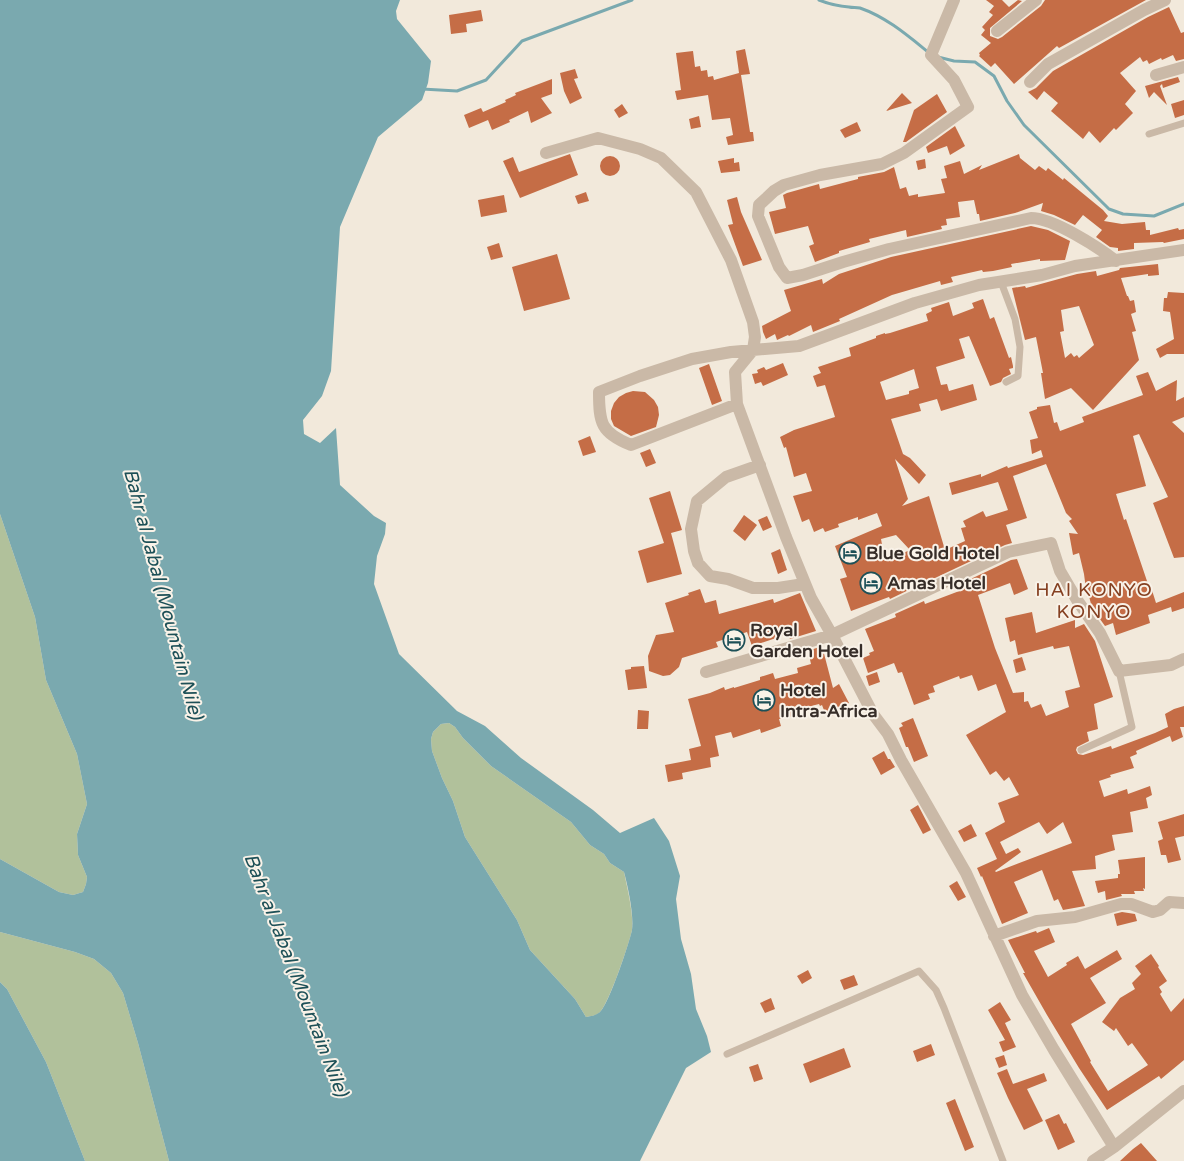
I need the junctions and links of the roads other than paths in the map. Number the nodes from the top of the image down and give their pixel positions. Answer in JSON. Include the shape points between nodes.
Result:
{"nodes":[{"id":1,"x":954,"y":0,"type":"edge"},
{"id":2,"x":1036,"y":0,"type":"edge"},
{"id":3,"x":1165,"y":0,"type":"edge"},
{"id":4,"x":997,"y":31,"type":"dead end"},
{"id":5,"x":1184,"y":67,"type":"edge"},
{"id":6,"x":1156,"y":75,"type":"dead end"},
{"id":7,"x":1030,"y":82,"type":"dead end"},
{"id":8,"x":1184,"y":123,"type":"edge"},
{"id":9,"x":1150,"y":134,"type":"dead end"},
{"id":10,"x":546,"y":153,"type":"dead end"},
{"id":11,"x":1184,"y":250,"type":"edge"},
{"id":12,"x":1116,"y":261,"type":"junction"},
{"id":13,"x":1001,"y":282,"type":"junction"},
{"id":14,"x":753,"y":350,"type":"junction"},
{"id":15,"x":1006,"y":382,"type":"dead end"},
{"id":16,"x":737,"y":404,"type":"junction"},
{"id":17,"x":760,"y":466,"type":"junction"},
{"id":18,"x":804,"y":584,"type":"junction"},
{"id":19,"x":832,"y":635,"type":"junction"},
{"id":20,"x":1184,"y":659,"type":"edge"},
{"id":21,"x":1119,"y":671,"type":"junction"},
{"id":22,"x":706,"y":672,"type":"dead end"},
{"id":23,"x":1081,"y":750,"type":"dead end"},
{"id":24,"x":1184,"y":903,"type":"edge"},
{"id":25,"x":994,"y":936,"type":"junction"},
{"id":26,"x":727,"y":1054,"type":"dead end"},
{"id":27,"x":1184,"y":1090,"type":"edge"},
{"id":28,"x":1114,"y":1146,"type":"junction"},
{"id":29,"x":1003,"y":1161,"type":"edge"},
{"id":30,"x":1093,"y":1161,"type":"edge"}],
"edges":[{"from":1,"to":12,"type":"street","via":[[932,55],[954,80],[968,107],[904,153],[882,164],[820,175],[774,191],[759,206],[758,216],[779,267],[787,278],[803,275],[889,249],[1032,218],[1048,221],[1096,246]]},
{"from":2,"to":4,"type":"street"},
{"from":3,"to":7,"type":"street","via":[[1048,64]]},
{"from":5,"to":6,"type":"street"},
{"from":8,"to":9,"type":"lane"},
{"from":10,"to":14,"type":"street","via":[[598,138],[640,148],[670,166],[696,192],[727,251],[753,322]]},
{"from":11,"to":12,"type":"street"},
{"from":12,"to":13,"type":"street"},
{"from":13,"to":14,"type":"street","via":[[979,284],[915,303],[799,346]]},
{"from":13,"to":15,"type":"lane","via":[[1015,319],[1020,347],[1018,376]]},
{"from":14,"to":16,"type":"street","via":[[735,372]]},
{"from":14,"to":16,"type":"street","via":[[692,359],[599,392],[604,428],[615,439],[630,445]]},
{"from":16,"to":17,"type":"street"},
{"from":17,"to":18,"type":"street"},
{"from":17,"to":18,"type":"street","via":[[726,477],[697,501],[690,529],[698,563],[710,576],[753,588]]},
{"from":18,"to":19,"type":"street"},
{"from":19,"to":21,"type":"street","via":[[1008,552],[1051,543],[1060,571],[1100,633]]},
{"from":19,"to":22,"type":"street"},
{"from":19,"to":25,"type":"street","via":[[873,714],[888,734],[966,873]]},
{"from":20,"to":21,"type":"street","via":[[1171,665]]},
{"from":21,"to":23,"type":"lane","via":[[1132,726]]},
{"from":24,"to":25,"type":"street","via":[[1169,902],[1153,912],[1121,904],[1075,917],[1037,921]]},
{"from":25,"to":28,"type":"street","via":[[1022,995]]},
{"from":26,"to":29,"type":"lane","via":[[919,971],[936,990],[944,1008]]},
{"from":27,"to":28,"type":"street"},
{"from":28,"to":30,"type":"street"}]}
